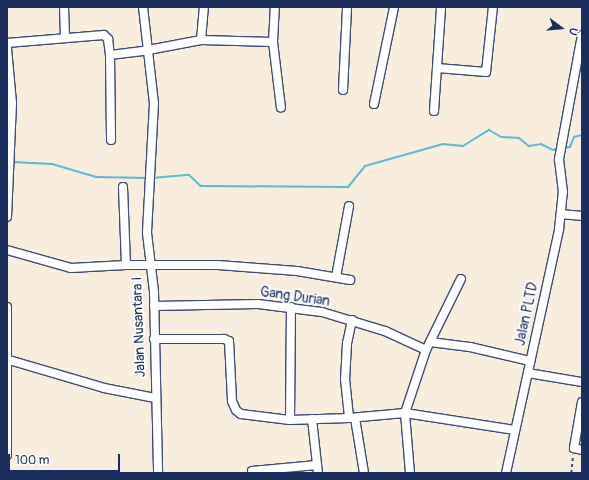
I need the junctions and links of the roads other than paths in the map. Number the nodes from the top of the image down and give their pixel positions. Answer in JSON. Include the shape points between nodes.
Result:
{"nodes":[{"id":1,"x":64,"y":7,"type":"edge"},
{"id":2,"x":143,"y":7,"type":"edge"},
{"id":3,"x":204,"y":7,"type":"edge"},
{"id":4,"x":275,"y":7,"type":"edge"},
{"id":5,"x":347,"y":7,"type":"edge"},
{"id":6,"x":394,"y":7,"type":"edge"},
{"id":7,"x":441,"y":7,"type":"edge"},
{"id":8,"x":493,"y":7,"type":"edge"},
{"id":9,"x":582,"y":35,"type":"edge"},
{"id":10,"x":65,"y":38,"type":"junction"},
{"id":11,"x":201,"y":40,"type":"junction"},
{"id":12,"x":273,"y":42,"type":"junction"},
{"id":13,"x":7,"y":43,"type":"edge"},
{"id":14,"x":7,"y":48,"type":"edge"},
{"id":15,"x":148,"y":50,"type":"junction"},
{"id":16,"x":110,"y":54,"type":"junction"},
{"id":17,"x":437,"y":68,"type":"junction"},
{"id":18,"x":343,"y":90,"type":"dead end"},
{"id":19,"x":374,"y":104,"type":"dead end"},
{"id":20,"x":281,"y":108,"type":"dead end"},
{"id":21,"x":434,"y":111,"type":"dead end"},
{"id":22,"x":111,"y":140,"type":"dead end"},
{"id":23,"x":123,"y":187,"type":"dead end"},
{"id":24,"x":349,"y":206,"type":"dead end"},
{"id":25,"x":561,"y":214,"type":"junction"},
{"id":26,"x":582,"y":216,"type":"edge"},
{"id":27,"x":7,"y":217,"type":"edge"},
{"id":28,"x":7,"y":250,"type":"edge"},
{"id":29,"x":126,"y":265,"type":"junction"},
{"id":30,"x":149,"y":265,"type":"junction"},
{"id":31,"x":336,"y":277,"type":"junction"},
{"id":32,"x":460,"y":279,"type":"dead end"},
{"id":33,"x":350,"y":280,"type":"dead end"},
{"id":34,"x":154,"y":306,"type":"junction"},
{"id":35,"x":7,"y":307,"type":"edge"},
{"id":36,"x":291,"y":308,"type":"junction"},
{"id":37,"x":352,"y":320,"type":"junction"},
{"id":38,"x":154,"y":339,"type":"junction"},
{"id":39,"x":428,"y":346,"type":"junction"},
{"id":40,"x":8,"y":358,"type":"edge"},
{"id":41,"x":530,"y":361,"type":"junction"},
{"id":42,"x":528,"y":373,"type":"junction"},
{"id":43,"x":582,"y":382,"type":"edge"},
{"id":44,"x":155,"y":398,"type":"junction"},
{"id":45,"x":582,"y":402,"type":"edge"},
{"id":46,"x":405,"y":413,"type":"junction"},
{"id":47,"x":352,"y":418,"type":"junction"},
{"id":48,"x":312,"y":419,"type":"junction"},
{"id":49,"x":290,"y":420,"type":"junction"},
{"id":50,"x":515,"y":430,"type":"junction"},
{"id":51,"x":578,"y":449,"type":"edge"},
{"id":52,"x":7,"y":455,"type":"edge"},
{"id":53,"x":318,"y":469,"type":"edge"},
{"id":54,"x":252,"y":471,"type":"dead end"},
{"id":55,"x":158,"y":473,"type":"edge"},
{"id":56,"x":364,"y":473,"type":"edge"},
{"id":57,"x":410,"y":473,"type":"edge"},
{"id":58,"x":506,"y":473,"type":"edge"}],
"edges":[{"from":1,"to":10,"type":"street"},
{"from":2,"to":15,"type":"street","name":"Jalan Nusantara I"},
{"from":3,"to":11,"type":"street"},
{"from":4,"to":12,"type":"street"},
{"from":5,"to":18,"type":"street"},
{"from":6,"to":19,"type":"street"},
{"from":7,"to":17,"type":"street"},
{"from":8,"to":17,"type":"street","via":[[486,72]]},
{"from":9,"to":25,"type":"street","name":"Jalan PLTD","via":[[559,159],[563,192]]},
{"from":10,"to":13,"type":"street"},
{"from":10,"to":16,"type":"street","via":[[106,36]]},
{"from":11,"to":12,"type":"street"},
{"from":11,"to":15,"type":"street"},
{"from":12,"to":20,"type":"street"},
{"from":14,"to":27,"type":"street","via":[[11,83]]},
{"from":15,"to":16,"type":"street"},
{"from":15,"to":30,"type":"street","name":"Jalan Nusantara I","via":[[154,103],[147,233]]},
{"from":16,"to":22,"type":"street"},
{"from":17,"to":21,"type":"street"},
{"from":23,"to":29,"type":"street"},
{"from":24,"to":31,"type":"street"},
{"from":25,"to":26,"type":"street"},
{"from":25,"to":41,"type":"street","name":"Jalan PLTD"},
{"from":28,"to":29,"type":"street","via":[[71,268]]},
{"from":29,"to":30,"type":"street"},
{"from":30,"to":31,"type":"street","via":[[218,265]]},
{"from":30,"to":34,"type":"street","name":"Jalan Nusantara I"},
{"from":31,"to":33,"type":"street"},
{"from":32,"to":39,"type":"street"},
{"from":34,"to":36,"type":"street","name":"Gang Durian","via":[[224,303]]},
{"from":34,"to":38,"type":"street","name":"Jalan Nusantara I"},
{"from":35,"to":40,"type":"street"},
{"from":36,"to":37,"type":"street","name":"Gang Durian"},
{"from":36,"to":49,"type":"street"},
{"from":37,"to":39,"type":"street","name":"Gang Durian"},
{"from":37,"to":47,"type":"street","via":[[347,343],[346,379]]},
{"from":38,"to":44,"type":"street","name":"Jalan Nusantara I"},
{"from":38,"to":49,"type":"street","via":[[227,340],[231,345],[232,401],[236,410],[246,416]]},
{"from":39,"to":41,"type":"street","name":"Gang Durian","via":[[470,347]]},
{"from":39,"to":46,"type":"street"},
{"from":40,"to":44,"type":"street","via":[[104,388]]},
{"from":40,"to":52,"type":"street"},
{"from":41,"to":42,"type":"street","name":"Jalan PLTD"},
{"from":42,"to":43,"type":"street"},
{"from":42,"to":50,"type":"street","name":"Jalan PLTD"},
{"from":44,"to":55,"type":"street","name":"Jalan Nusantara I"},
{"from":45,"to":51,"type":"street"},
{"from":46,"to":47,"type":"street"},
{"from":46,"to":50,"type":"street"},
{"from":46,"to":57,"type":"street"},
{"from":47,"to":48,"type":"street"},
{"from":47,"to":56,"type":"street"},
{"from":48,"to":49,"type":"street"},
{"from":48,"to":53,"type":"street"},
{"from":50,"to":58,"type":"street","name":"Jalan PLTD"},
{"from":53,"to":54,"type":"street"}]}
